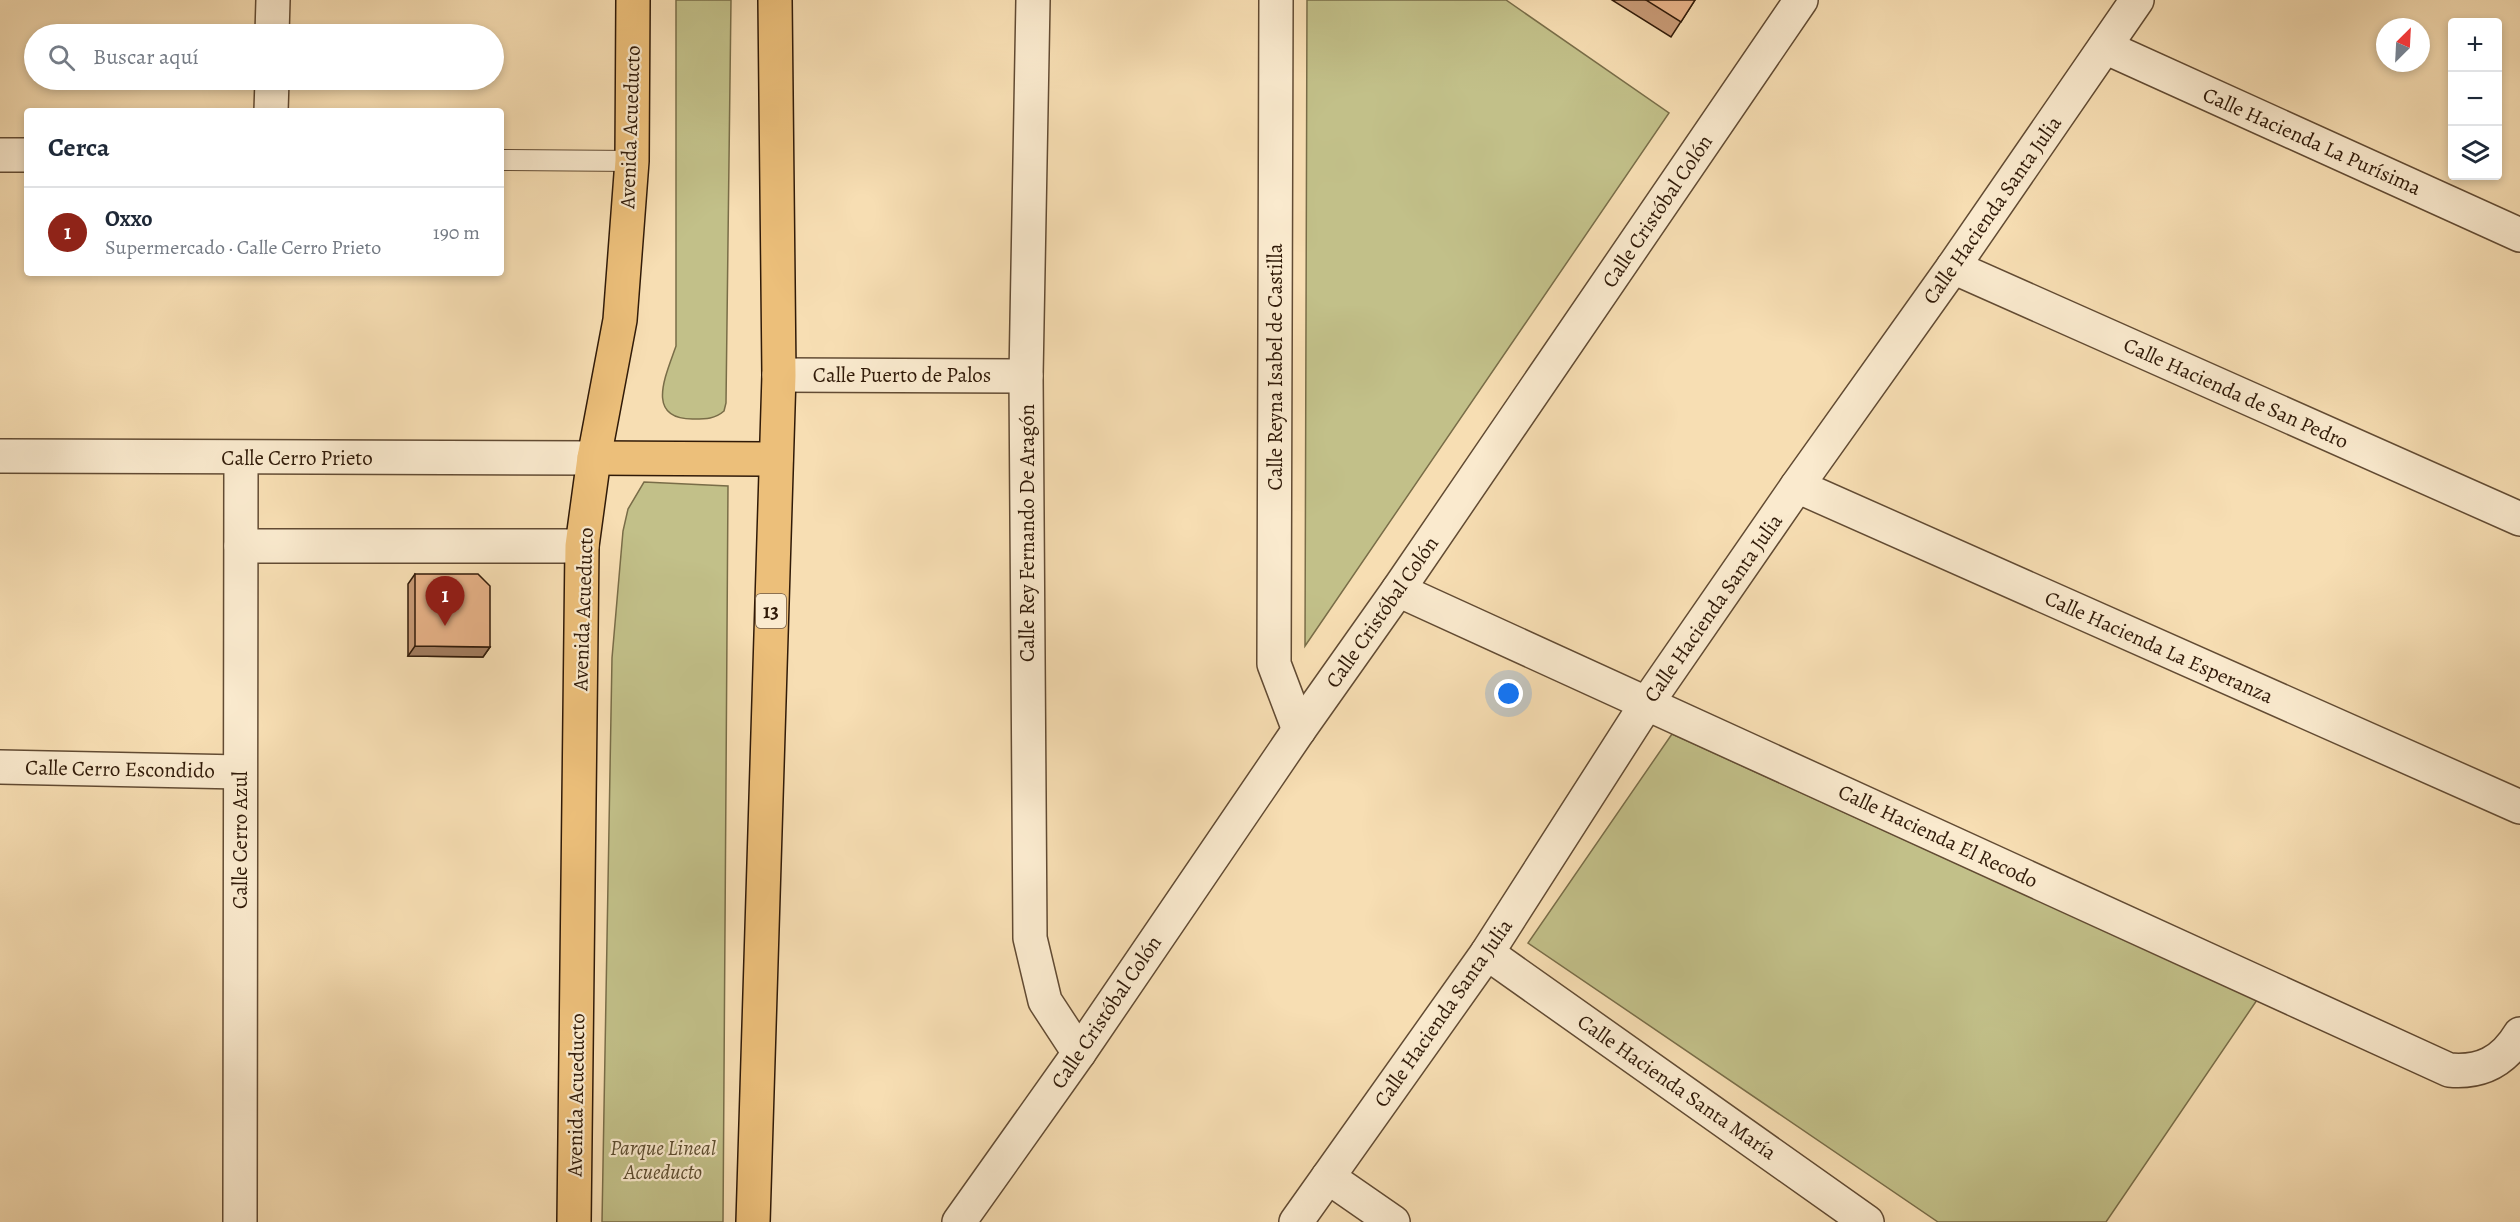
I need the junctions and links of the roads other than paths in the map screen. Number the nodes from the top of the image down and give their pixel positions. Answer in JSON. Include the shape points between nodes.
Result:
{"nodes":[{"id":1,"x":273,"y":0,"type":"edge"},
{"id":2,"x":633,"y":0,"type":"edge"},
{"id":3,"x":775,"y":0,"type":"edge"},
{"id":4,"x":1033,"y":0,"type":"edge"},
{"id":5,"x":1276,"y":0,"type":"edge"},
{"id":6,"x":1801,"y":0,"type":"edge"},
{"id":7,"x":2137,"y":0,"type":"edge"},
{"id":8,"x":272,"y":24,"type":"edge"},
{"id":9,"x":2105,"y":47,"type":"junction"},
{"id":10,"x":272,"y":90,"type":"edge"},
{"id":11,"x":271,"y":108,"type":"edge"},
{"id":12,"x":0,"y":155,"type":"edge"},
{"id":13,"x":24,"y":155,"type":"edge"},
{"id":14,"x":504,"y":160,"type":"edge"},
{"id":15,"x":632,"y":161,"type":"junction"},
{"id":16,"x":2520,"y":235,"type":"edge"},
{"id":17,"x":1953,"y":267,"type":"junction"},
{"id":18,"x":778,"y":375,"type":"junction"},
{"id":19,"x":1026,"y":376,"type":"junction"},
{"id":20,"x":0,"y":456,"type":"edge"},
{"id":21,"x":241,"y":458,"type":"junction"},
{"id":22,"x":594,"y":458,"type":"junction"},
{"id":23,"x":776,"y":459,"type":"junction"},
{"id":24,"x":1797,"y":486,"type":"junction"},
{"id":25,"x":2520,"y":519,"type":"edge"},
{"id":26,"x":241,"y":546,"type":"junction"},
{"id":27,"x":582,"y":546,"type":"junction"},
{"id":28,"x":1398,"y":590,"type":"junction"},
{"id":29,"x":1647,"y":703,"type":"junction"},
{"id":30,"x":1299,"y":730,"type":"junction"},
{"id":31,"x":0,"y":767,"type":"edge"},
{"id":32,"x":240,"y":772,"type":"junction"},
{"id":33,"x":2520,"y":807,"type":"edge"},
{"id":34,"x":1487,"y":953,"type":"junction"},
{"id":35,"x":2520,"y":1034,"type":"edge"},
{"id":36,"x":1079,"y":1053,"type":"junction"},
{"id":37,"x":1328,"y":1177,"type":"junction"},
{"id":38,"x":240,"y":1222,"type":"edge"},
{"id":39,"x":574,"y":1222,"type":"edge"},
{"id":40,"x":753,"y":1222,"type":"edge"},
{"id":41,"x":959,"y":1222,"type":"edge"},
{"id":42,"x":1296,"y":1222,"type":"edge"},
{"id":43,"x":1393,"y":1222,"type":"edge"},
{"id":44,"x":1867,"y":1222,"type":"edge"}],
"edges":[{"from":1,"to":8,"type":"street"},
{"from":2,"to":15,"type":"main road","name":"Avenida Acueducto"},
{"from":3,"to":18,"type":"main road","number":"13"},
{"from":4,"to":19,"type":"street","name":"Calle Rey Fernando De Aragón"},
{"from":5,"to":30,"type":"street","name":"Calle Reyna Isabel de Castilla","via":[[1274,664]]},
{"from":6,"to":28,"type":"street","name":"Calle Cristóbal Colón"},
{"from":7,"to":9,"type":"street","name":"Calle Hacienda Santa Julia"},
{"from":9,"to":16,"type":"street","name":"Calle Hacienda La Purísima"},
{"from":9,"to":17,"type":"street","name":"Calle Hacienda Santa Julia"},
{"from":10,"to":11,"type":"street"},
{"from":12,"to":13,"type":"street"},
{"from":14,"to":15,"type":"lane"},
{"from":15,"to":22,"type":"main road","name":"Avenida Acueducto","via":[[620,320]]},
{"from":17,"to":24,"type":"street","name":"Calle Hacienda Santa Julia"},
{"from":17,"to":25,"type":"street","name":"Calle Hacienda de San Pedro"},
{"from":18,"to":19,"type":"street","name":"Calle Puerto de Palos"},
{"from":18,"to":23,"type":"main road","number":"13"},
{"from":19,"to":36,"type":"street","name":"Calle Rey Fernando De Aragón","via":[[1030,938],[1045,1000]]},
{"from":20,"to":21,"type":"street","name":"Calle Cerro Prieto"},
{"from":21,"to":22,"type":"street","name":"Calle Cerro Prieto"},
{"from":21,"to":26,"type":"street","name":"Calle Cerro Azul"},
{"from":22,"to":23,"type":"main road"},
{"from":22,"to":27,"type":"main road","name":"Avenida Acueducto"},
{"from":23,"to":40,"type":"main road","number":"13"},
{"from":24,"to":29,"type":"street","name":"Calle Hacienda Santa Julia"},
{"from":24,"to":33,"type":"street","name":"Calle Hacienda La Esperanza"},
{"from":26,"to":27,"type":"street"},
{"from":26,"to":32,"type":"street","name":"Calle Cerro Azul"},
{"from":27,"to":39,"type":"main road","name":"Avenida Acueducto"},
{"from":28,"to":29,"type":"street","name":"Calle Hacienda El Recodo"},
{"from":28,"to":30,"type":"street","name":"Calle Cristóbal Colón"},
{"from":29,"to":34,"type":"street","name":"Calle Hacienda Santa Julia"},
{"from":29,"to":35,"type":"street","name":"Calle Hacienda El Recodo","via":[[2449,1070],[2481,1068],[2512,1048]]},
{"from":30,"to":36,"type":"street","name":"Calle Cristóbal Colón"},
{"from":31,"to":32,"type":"street","name":"Calle Cerro Escondido"},
{"from":32,"to":38,"type":"street","name":"Calle Cerro Azul"},
{"from":34,"to":37,"type":"street","name":"Calle Hacienda Santa Julia"},
{"from":34,"to":44,"type":"street","name":"Calle Hacienda Santa María"},
{"from":36,"to":41,"type":"street","name":"Calle Cristóbal Colón"},
{"from":37,"to":42,"type":"street","name":"Calle Hacienda Santa Julia"},
{"from":37,"to":43,"type":"street"}]}
